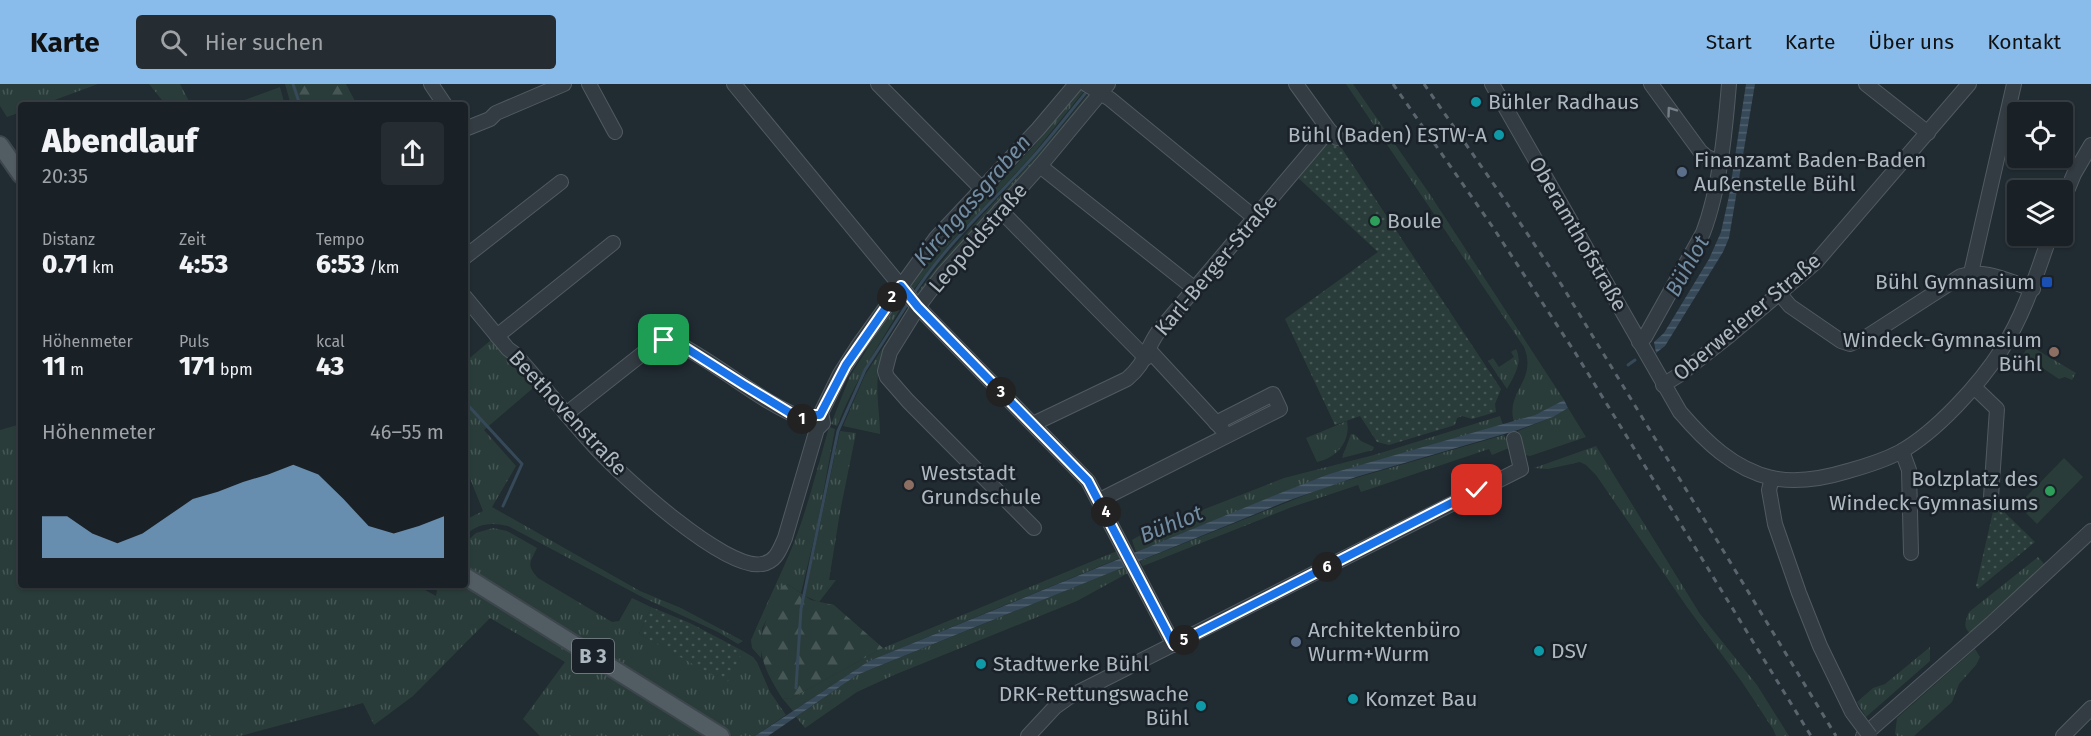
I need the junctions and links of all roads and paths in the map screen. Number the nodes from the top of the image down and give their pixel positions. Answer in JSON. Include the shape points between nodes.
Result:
{"nodes":[{"id":1,"x":431,"y":84,"type":"edge"},
{"id":2,"x":564,"y":84,"type":"edge"},
{"id":3,"x":589,"y":84,"type":"edge"},
{"id":4,"x":734,"y":84,"type":"edge"},
{"id":5,"x":878,"y":84,"type":"edge"},
{"id":6,"x":1076,"y":84,"type":"edge"},
{"id":7,"x":1296,"y":84,"type":"edge"},
{"id":8,"x":1492,"y":84,"type":"edge"},
{"id":9,"x":1651,"y":84,"type":"edge"},
{"id":10,"x":1729,"y":84,"type":"edge"},
{"id":11,"x":1866,"y":84,"type":"edge"},
{"id":12,"x":1969,"y":84,"type":"edge"},
{"id":13,"x":2014,"y":84,"type":"edge"},
{"id":14,"x":1098,"y":88,"type":"edge"},
{"id":15,"x":443,"y":102,"type":"edge"},
{"id":16,"x":468,"y":128,"type":"edge"},
{"id":17,"x":615,"y":132,"type":"dead end"},
{"id":18,"x":1928,"y":133,"type":"junction"},
{"id":19,"x":0,"y":145,"type":"edge"},
{"id":20,"x":2091,"y":145,"type":"edge"},
{"id":21,"x":1719,"y":162,"type":"junction"},
{"id":22,"x":1040,"y":166,"type":"junction"},
{"id":23,"x":18,"y":171,"type":"edge"},
{"id":24,"x":2072,"y":180,"type":"edge"},
{"id":25,"x":561,"y":182,"type":"dead end"},
{"id":26,"x":982,"y":189,"type":"junction"},
{"id":27,"x":1000,"y":210,"type":"junction"},
{"id":28,"x":1255,"y":218,"type":"junction"},
{"id":29,"x":613,"y":243,"type":"dead end"},
{"id":30,"x":2047,"y":246,"type":"edge"},
{"id":31,"x":468,"y":255,"type":"edge"},
{"id":32,"x":1971,"y":273,"type":"junction"},
{"id":33,"x":902,"y":288,"type":"junction"},
{"id":34,"x":1196,"y":289,"type":"junction"},
{"id":35,"x":2033,"y":290,"type":"junction"},
{"id":36,"x":1780,"y":294,"type":"junction"},
{"id":37,"x":468,"y":301,"type":"edge"},
{"id":38,"x":917,"y":305,"type":"junction"},
{"id":39,"x":497,"y":336,"type":"junction"},
{"id":40,"x":1639,"y":342,"type":"junction"},
{"id":41,"x":1147,"y":354,"type":"junction"},
{"id":42,"x":1663,"y":385,"type":"junction"},
{"id":43,"x":1974,"y":387,"type":"junction"},
{"id":44,"x":566,"y":414,"type":"junction"},
{"id":45,"x":815,"y":422,"type":"junction"},
{"id":46,"x":1216,"y":423,"type":"junction"},
{"id":47,"x":1033,"y":424,"type":"junction"},
{"id":48,"x":1228,"y":435,"type":"junction"},
{"id":49,"x":1514,"y":439,"type":"dead end"},
{"id":50,"x":1902,"y":451,"type":"junction"},
{"id":51,"x":1772,"y":478,"type":"junction"},
{"id":52,"x":1991,"y":497,"type":"dead end"},
{"id":53,"x":1100,"y":500,"type":"junction"},
{"id":54,"x":1034,"y":528,"type":"dead end"},
{"id":55,"x":2091,"y":531,"type":"edge"},
{"id":56,"x":1911,"y":553,"type":"dead end"},
{"id":57,"x":468,"y":578,"type":"edge"},
{"id":58,"x":1174,"y":645,"type":"junction"},
{"id":59,"x":2091,"y":708,"type":"edge"},
{"id":60,"x":721,"y":736,"type":"edge"},
{"id":61,"x":1028,"y":736,"type":"edge"},
{"id":62,"x":1863,"y":736,"type":"edge"},
{"id":63,"x":1870,"y":736,"type":"edge"},
{"id":64,"x":2063,"y":736,"type":"edge"}],
"edges":[{"from":1,"to":15,"type":"street"},
{"from":2,"to":16,"type":"street"},
{"from":3,"to":17,"type":"street"},
{"from":4,"to":33,"type":"street"},
{"from":5,"to":26,"type":"street"},
{"from":6,"to":26,"type":"street"},
{"from":7,"to":28,"type":"street","name":"Karl-Berger-Straße","via":[[1334,133]]},
{"from":8,"to":40,"type":"street","name":"Oberamthofstraße"},
{"from":21,"to":9,"type":"street","one_way":true,"via":[[1700,151]]},
{"from":10,"to":21,"type":"street"},
{"from":11,"to":18,"type":"street"},
{"from":12,"to":18,"type":"street","name":"Oberweierer Straße"},
{"from":13,"to":32,"type":"street"},
{"from":14,"to":22,"type":"street","name":"Leopoldstraße"},
{"from":14,"to":28,"type":"street"},
{"from":18,"to":36,"type":"street","name":"Oberweierer Straße","via":[[1822,256]]},
{"from":19,"to":23,"type":"main road"},
{"from":20,"to":24,"type":"street"},
{"from":21,"to":40,"type":"street","via":[[1703,233]]},
{"from":22,"to":27,"type":"street","name":"Leopoldstraße"},
{"from":22,"to":34,"type":"street"},
{"from":25,"to":31,"type":"street"},
{"from":26,"to":33,"type":"street","via":[[936,238]]},
{"from":27,"to":38,"type":"street","name":"Leopoldstraße"},
{"from":27,"to":41,"type":"street"},
{"from":28,"to":34,"type":"street","name":"Karl-Berger-Straße"},
{"from":29,"to":39,"type":"street"},
{"from":30,"to":35,"type":"street"},
{"from":32,"to":35,"type":"street","via":[[1993,275]]},
{"from":32,"to":36,"type":"street","via":[[1950,281],[1850,344],[1815,324]]},
{"from":33,"to":38,"type":"street"},
{"from":33,"to":45,"type":"street","via":[[846,365]]},
{"from":34,"to":41,"type":"street","name":"Karl-Berger-Straße","via":[[1158,332]]},
{"from":35,"to":43,"type":"street","via":[[2003,347]]},
{"from":36,"to":42,"type":"street","name":"Oberweierer Straße"},
{"from":37,"to":39,"type":"street","name":"Beethovenstraße"},
{"from":38,"to":47,"type":"street"},
{"from":38,"to":54,"type":"street","name":"Leopoldstraße","via":[[890,352],[887,377]]},
{"from":39,"to":44,"type":"street","name":"Beethovenstraße"},
{"from":40,"to":42,"type":"street","name":"Oberamthofstraße"},
{"from":41,"to":46,"type":"street"},
{"from":41,"to":47,"type":"street","name":"Karl-Berger-Straße","via":[[1126,379]]},
{"from":42,"to":51,"type":"street","name":"Oberamthofstraße","via":[[1680,412],[1712,446],[1738,464]]},
{"from":43,"to":50,"type":"street"},
{"from":43,"to":52,"type":"street","via":[[1997,409]]},
{"from":44,"to":45,"type":"street","via":[[656,343],[672,340],[795,416]]},
{"from":44,"to":45,"type":"street","name":"Beethovenstraße","via":[[609,460],[700,539],[756,565],[774,559],[785,538]]},
{"from":46,"to":48,"type":"street"},
{"from":46,"to":48,"type":"street","via":[[1273,394],[1280,409]]},
{"from":47,"to":53,"type":"street","via":[[1088,481]]},
{"from":48,"to":53,"type":"street"},
{"from":49,"to":58,"type":"street","via":[[1521,469]]},
{"from":50,"to":51,"type":"street","via":[[1833,476]]},
{"from":50,"to":56,"type":"street","via":[[1909,470]]},
{"from":51,"to":63,"type":"street","bridge":true,"via":[[1769,490],[1775,524],[1799,593],[1852,712]]},
{"from":53,"to":58,"type":"street"},
{"from":55,"to":62,"type":"street"},
{"from":57,"to":60,"type":"main road","number":"B 3"},
{"from":58,"to":61,"type":"street","via":[[1070,697]]},
{"from":59,"to":64,"type":"street"}]}
